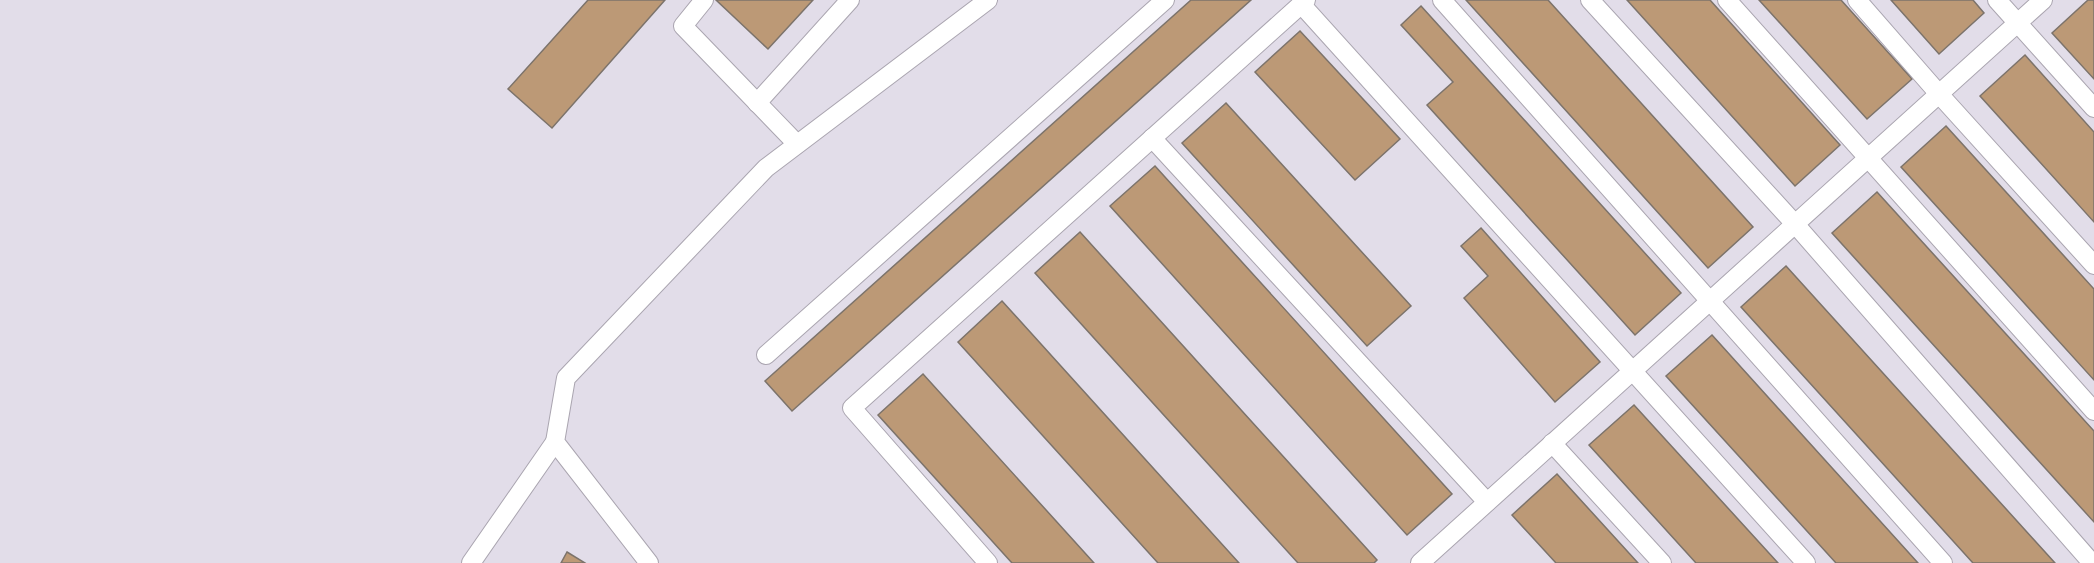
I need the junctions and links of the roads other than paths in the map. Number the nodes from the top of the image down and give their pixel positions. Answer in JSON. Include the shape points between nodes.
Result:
{"nodes":[{"id":1,"x":704,"y":0,"type":"edge"},
{"id":2,"x":850,"y":0,"type":"edge"},
{"id":3,"x":988,"y":0,"type":"edge"},
{"id":4,"x":1165,"y":0,"type":"edge"},
{"id":5,"x":1442,"y":0,"type":"edge"},
{"id":6,"x":1590,"y":0,"type":"edge"},
{"id":7,"x":1727,"y":0,"type":"edge"},
{"id":8,"x":1857,"y":0,"type":"edge"},
{"id":9,"x":1997,"y":0,"type":"edge"},
{"id":10,"x":2043,"y":0,"type":"edge"},
{"id":11,"x":1303,"y":2,"type":"edge"},
{"id":12,"x":2018,"y":23,"type":"junction"},
{"id":13,"x":1939,"y":94,"type":"junction"},
{"id":14,"x":757,"y":103,"type":"junction"},
{"id":15,"x":2094,"y":108,"type":"edge"},
{"id":16,"x":1152,"y":138,"type":"junction"},
{"id":17,"x":797,"y":144,"type":"junction"},
{"id":18,"x":1867,"y":159,"type":"junction"},
{"id":19,"x":1795,"y":224,"type":"junction"},
{"id":20,"x":2094,"y":265,"type":"edge"},
{"id":21,"x":1710,"y":301,"type":"junction"},
{"id":22,"x":766,"y":355,"type":"dead end"},
{"id":23,"x":1633,"y":371,"type":"junction"},
{"id":24,"x":2094,"y":411,"type":"edge"},
{"id":25,"x":555,"y":442,"type":"junction"},
{"id":26,"x":1552,"y":443,"type":"junction"},
{"id":27,"x":1487,"y":502,"type":"junction"},
{"id":28,"x":471,"y":563,"type":"edge"},
{"id":29,"x":649,"y":563,"type":"edge"},
{"id":30,"x":988,"y":563,"type":"edge"},
{"id":31,"x":1420,"y":563,"type":"edge"},
{"id":32,"x":1662,"y":563,"type":"edge"},
{"id":33,"x":1806,"y":563,"type":"edge"},
{"id":34,"x":1943,"y":563,"type":"edge"},
{"id":35,"x":2092,"y":563,"type":"edge"}],
"edges":[{"from":1,"to":14,"type":"lane","via":[[683,26]]},
{"from":2,"to":14,"type":"lane"},
{"from":3,"to":17,"type":"lane"},
{"from":4,"to":22,"type":"lane"},
{"from":5,"to":21,"type":"lane"},
{"from":6,"to":19,"type":"lane"},
{"from":7,"to":18,"type":"lane"},
{"from":8,"to":13,"type":"lane"},
{"from":9,"to":12,"type":"lane"},
{"from":10,"to":12,"type":"lane"},
{"from":11,"to":16,"type":"lane"},
{"from":11,"to":23,"type":"lane"},
{"from":12,"to":13,"type":"lane"},
{"from":12,"to":15,"type":"lane"},
{"from":13,"to":18,"type":"lane"},
{"from":13,"to":20,"type":"lane"},
{"from":14,"to":17,"type":"lane"},
{"from":16,"to":27,"type":"lane"},
{"from":16,"to":30,"type":"lane","via":[[852,408]]},
{"from":17,"to":25,"type":"lane","via":[[766,168],[566,378]]},
{"from":18,"to":19,"type":"lane"},
{"from":18,"to":24,"type":"lane"},
{"from":19,"to":21,"type":"lane"},
{"from":19,"to":35,"type":"lane"},
{"from":21,"to":23,"type":"lane"},
{"from":21,"to":34,"type":"lane"},
{"from":23,"to":26,"type":"lane"},
{"from":23,"to":33,"type":"lane"},
{"from":25,"to":28,"type":"lane"},
{"from":25,"to":29,"type":"lane"},
{"from":26,"to":27,"type":"lane"},
{"from":26,"to":32,"type":"lane"},
{"from":27,"to":31,"type":"lane"}]}
